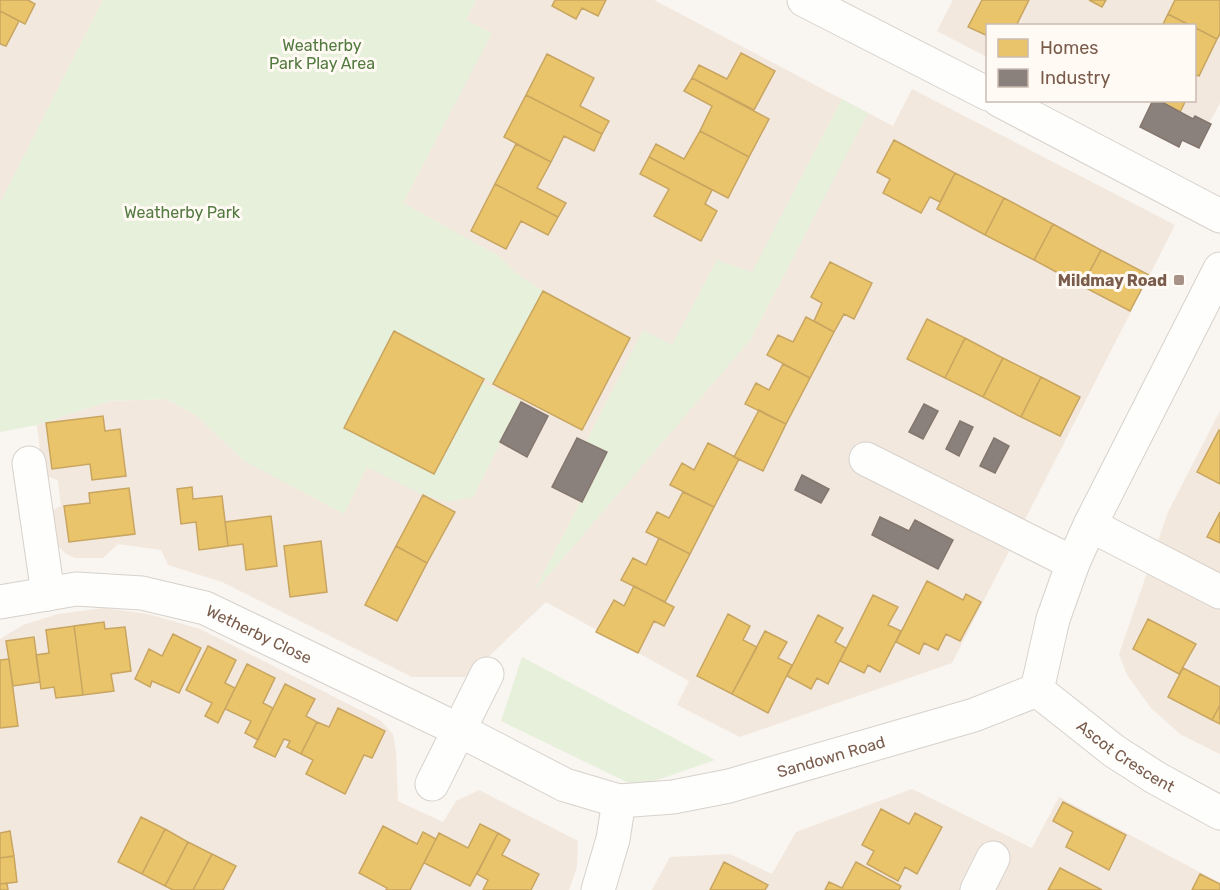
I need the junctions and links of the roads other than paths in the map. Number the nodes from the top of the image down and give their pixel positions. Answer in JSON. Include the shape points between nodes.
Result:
{"nodes":[{"id":1,"x":804,"y":0,"type":"edge"},
{"id":2,"x":986,"y":93,"type":"edge"},
{"id":3,"x":1003,"y":102,"type":"edge"},
{"id":4,"x":1220,"y":216,"type":"edge"},
{"id":5,"x":1220,"y":269,"type":"edge"},
{"id":6,"x":866,"y":459,"type":"dead end"},
{"id":7,"x":29,"y":463,"type":"dead end"},
{"id":8,"x":1090,"y":525,"type":"junction"},
{"id":9,"x":1072,"y":563,"type":"junction"},
{"id":10,"x":1220,"y":592,"type":"edge"},
{"id":11,"x":48,"y":594,"type":"junction"},
{"id":12,"x":0,"y":602,"type":"edge"},
{"id":13,"x":487,"y":674,"type":"dead end"},
{"id":14,"x":1037,"y":690,"type":"junction"},
{"id":15,"x":459,"y":730,"type":"junction"},
{"id":16,"x":432,"y":784,"type":"dead end"},
{"id":17,"x":619,"y":801,"type":"junction"},
{"id":18,"x":1220,"y":813,"type":"edge"},
{"id":19,"x":993,"y":858,"type":"dead end"},
{"id":20,"x":598,"y":890,"type":"edge"},
{"id":21,"x":977,"y":890,"type":"edge"}],
"edges":[{"from":1,"to":2,"type":"street"},
{"from":3,"to":4,"type":"street"},
{"from":5,"to":8,"type":"street"},
{"from":6,"to":9,"type":"street"},
{"from":7,"to":11,"type":"street"},
{"from":8,"to":9,"type":"street"},
{"from":8,"to":10,"type":"street"},
{"from":9,"to":14,"type":"street","via":[[1053,619]]},
{"from":11,"to":12,"type":"street","name":"Wetherby Close"},
{"from":11,"to":15,"type":"street","name":"Wetherby Close","via":[[76,589],[142,593],[205,608]]},
{"from":13,"to":15,"type":"street"},
{"from":14,"to":17,"type":"street","name":"Sandown Road","via":[[974,715],[729,786]]},
{"from":14,"to":18,"type":"street","name":"Ascot Crescent","via":[[1114,751]]},
{"from":15,"to":16,"type":"street"},
{"from":15,"to":17,"type":"street","name":"Sandown Road","via":[[565,785]]},
{"from":17,"to":20,"type":"street"},
{"from":19,"to":21,"type":"street"}]}
